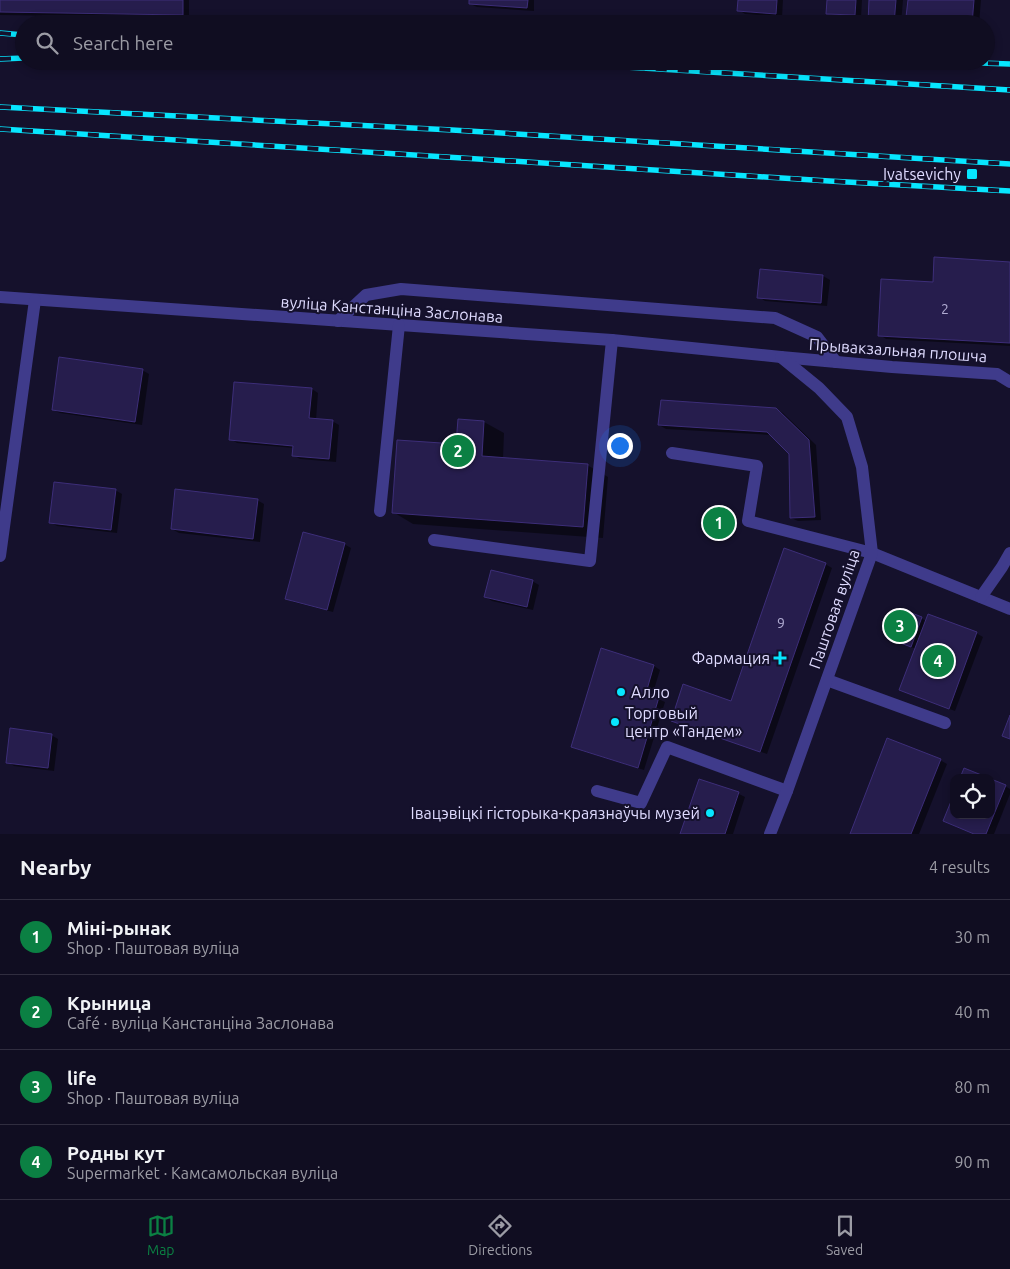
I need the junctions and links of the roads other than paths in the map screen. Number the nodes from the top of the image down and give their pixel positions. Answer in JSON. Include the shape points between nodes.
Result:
{"nodes":[{"id":1,"x":0,"y":297,"type":"edge"},
{"id":2,"x":35,"y":300,"type":"junction"},
{"id":3,"x":338,"y":321,"type":"junction"},
{"id":4,"x":399,"y":325,"type":"junction"},
{"id":5,"x":612,"y":340,"type":"junction"},
{"id":6,"x":781,"y":357,"type":"junction"},
{"id":7,"x":836,"y":362,"type":"junction"},
{"id":8,"x":1010,"y":382,"type":"edge"},
{"id":9,"x":672,"y":453,"type":"dead end"},
{"id":10,"x":380,"y":511,"type":"dead end"},
{"id":11,"x":434,"y":540,"type":"dead end"},
{"id":12,"x":872,"y":553,"type":"junction"},
{"id":13,"x":1010,"y":553,"type":"edge"},
{"id":14,"x":0,"y":556,"type":"edge"},
{"id":15,"x":981,"y":597,"type":"junction"},
{"id":16,"x":1010,"y":609,"type":"edge"},
{"id":17,"x":827,"y":680,"type":"junction"},
{"id":18,"x":945,"y":723,"type":"dead end"},
{"id":19,"x":598,"y":791,"type":"dead end"},
{"id":20,"x":787,"y":791,"type":"junction"},
{"id":21,"x":770,"y":834,"type":"edge"}],
"edges":[{"from":1,"to":2,"type":"street","name":"вуліца Канстанціна Заслонава"},
{"from":2,"to":3,"type":"street","name":"вуліца Канстанціна Заслонава"},
{"from":2,"to":14,"type":"street"},
{"from":3,"to":4,"type":"street","name":"вуліца Канстанціна Заслонава"},
{"from":3,"to":7,"type":"street","via":[[366,295],[401,289],[775,318],[817,337]]},
{"from":4,"to":5,"type":"street","name":"вуліца Канстанціна Заслонава"},
{"from":4,"to":10,"type":"street"},
{"from":5,"to":6,"type":"street","name":"вуліца Канстанціна Заслонава"},
{"from":5,"to":11,"type":"street","via":[[590,561]]},
{"from":6,"to":7,"type":"street","name":"Прывакзальная плошча"},
{"from":6,"to":12,"type":"street","name":"Паштовая вуліца","via":[[819,388],[847,417],[862,467]]},
{"from":7,"to":8,"type":"street","name":"Прывакзальная плошча","via":[[997,374]]},
{"from":9,"to":12,"type":"street","via":[[758,466],[748,521]]},
{"from":12,"to":15,"type":"street"},
{"from":12,"to":17,"type":"street","name":"Паштовая вуліца"},
{"from":13,"to":15,"type":"street"},
{"from":15,"to":16,"type":"street"},
{"from":17,"to":18,"type":"street"},
{"from":17,"to":20,"type":"street","name":"Паштовая вуліца"},
{"from":19,"to":20,"type":"street","via":[[640,803],[667,747]]},
{"from":20,"to":21,"type":"street","name":"Паштовая вуліца"}]}
